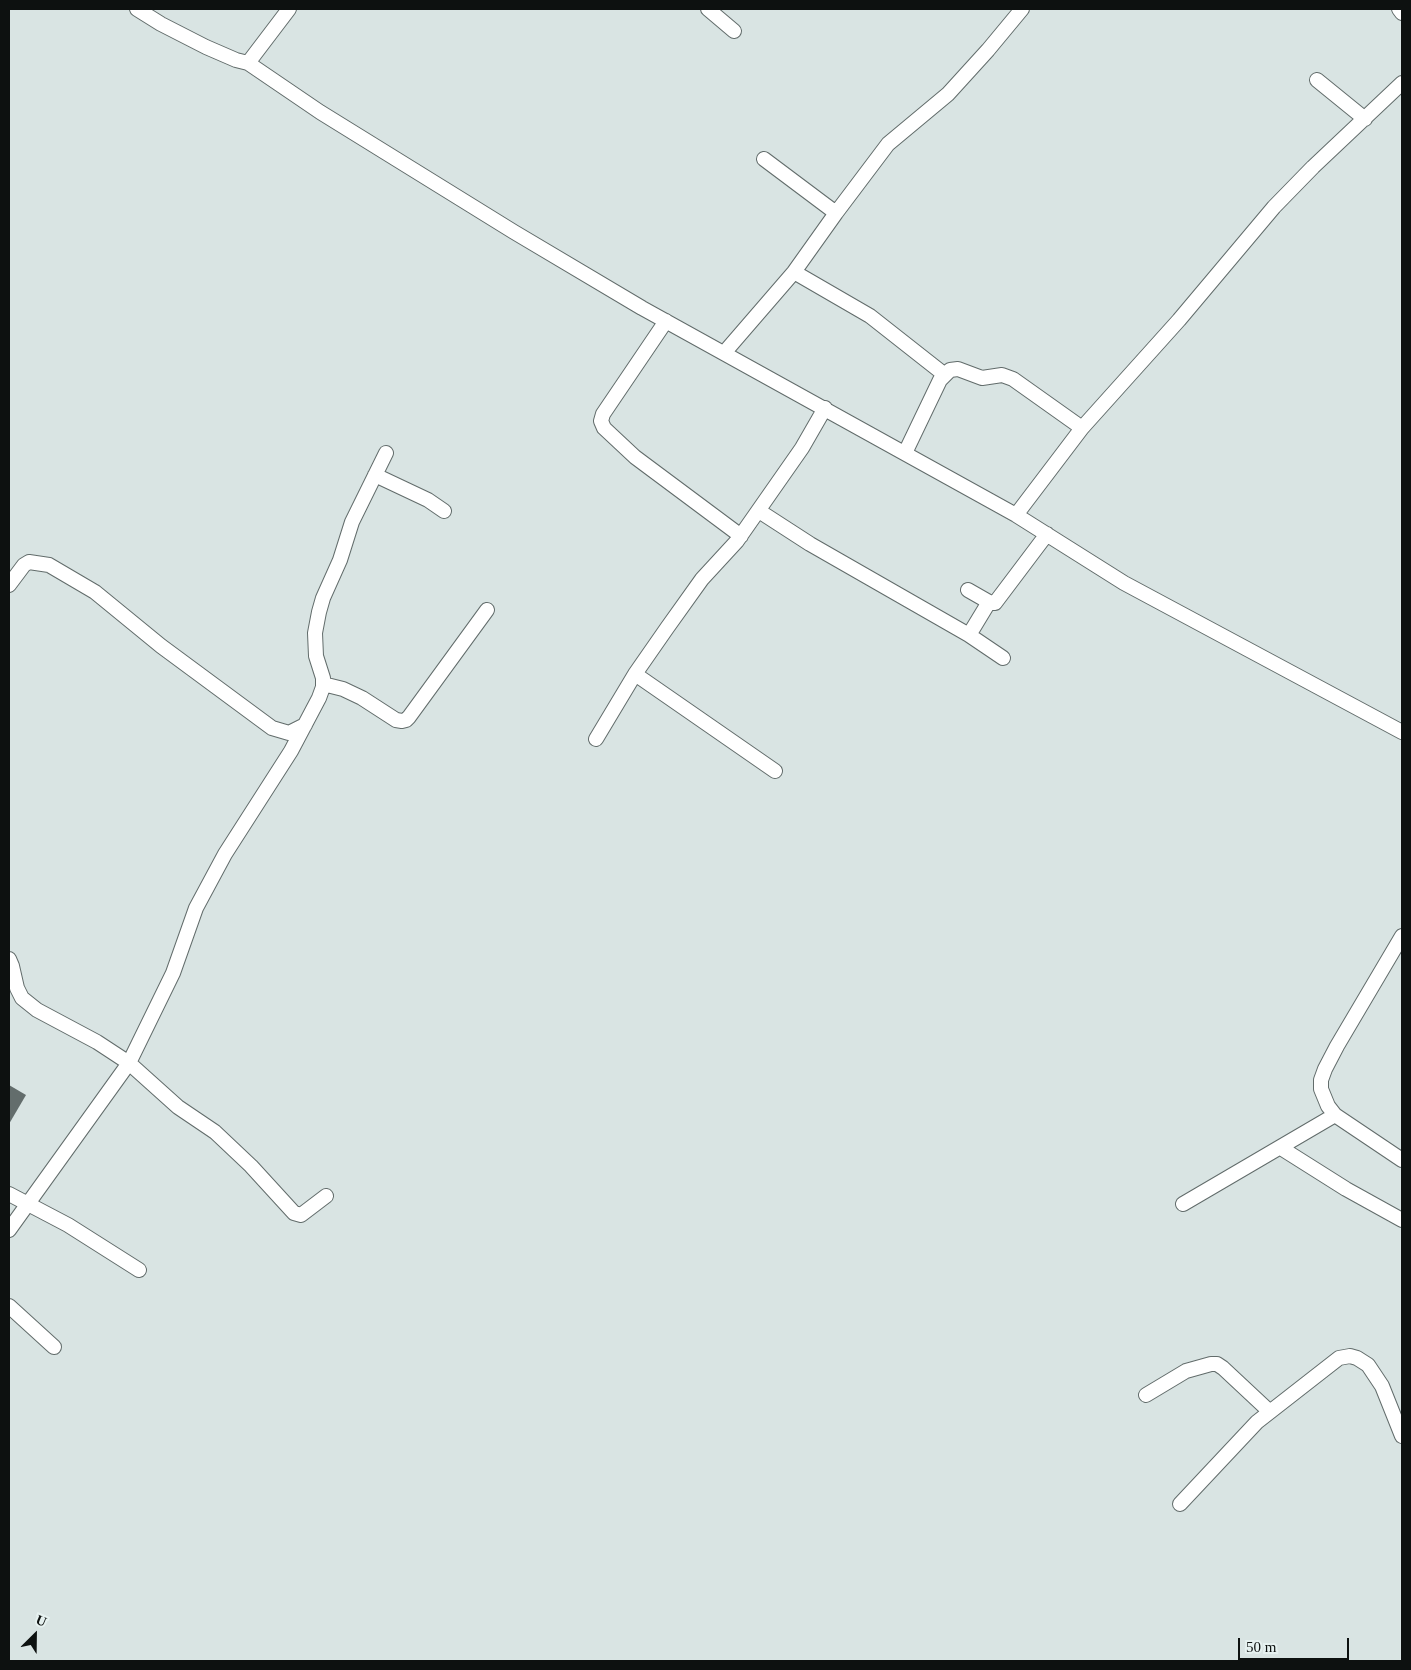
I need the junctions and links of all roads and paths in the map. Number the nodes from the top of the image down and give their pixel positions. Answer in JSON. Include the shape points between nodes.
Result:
{"nodes":[{"id":1,"x":138,"y":9,"type":"edge"},
{"id":2,"x":289,"y":9,"type":"edge"},
{"id":3,"x":708,"y":9,"type":"edge"},
{"id":4,"x":1022,"y":9,"type":"edge"},
{"id":5,"x":1399,"y":9,"type":"edge"},
{"id":6,"x":1402,"y":13,"type":"edge"},
{"id":7,"x":734,"y":31,"type":"dead end"},
{"id":8,"x":248,"y":63,"type":"junction"},
{"id":9,"x":1317,"y":80,"type":"dead end"},
{"id":10,"x":1402,"y":83,"type":"edge"},
{"id":11,"x":1364,"y":119,"type":"junction"},
{"id":12,"x":764,"y":159,"type":"dead end"},
{"id":13,"x":836,"y":213,"type":"junction"},
{"id":14,"x":794,"y":272,"type":"junction"},
{"id":15,"x":666,"y":321,"type":"junction"},
{"id":16,"x":724,"y":353,"type":"junction"},
{"id":17,"x":944,"y":375,"type":"junction"},
{"id":18,"x":825,"y":408,"type":"junction"},
{"id":19,"x":1082,"y":428,"type":"junction"},
{"id":20,"x":386,"y":452,"type":"dead end"},
{"id":21,"x":905,"y":453,"type":"junction"},
{"id":22,"x":375,"y":475,"type":"junction"},
{"id":23,"x":444,"y":511,"type":"dead end"},
{"id":24,"x":759,"y":511,"type":"junction"},
{"id":25,"x":1016,"y":515,"type":"junction"},
{"id":26,"x":1047,"y":534,"type":"junction"},
{"id":27,"x":741,"y":536,"type":"junction"},
{"id":28,"x":9,"y":585,"type":"edge"},
{"id":29,"x":968,"y":590,"type":"dead end"},
{"id":30,"x":989,"y":602,"type":"junction"},
{"id":31,"x":487,"y":610,"type":"dead end"},
{"id":32,"x":969,"y":635,"type":"junction"},
{"id":33,"x":1004,"y":658,"type":"dead end"},
{"id":34,"x":636,"y":674,"type":"junction"},
{"id":35,"x":323,"y":684,"type":"junction"},
{"id":36,"x":305,"y":725,"type":"junction"},
{"id":37,"x":1402,"y":732,"type":"edge"},
{"id":38,"x":596,"y":739,"type":"dead end"},
{"id":39,"x":775,"y":771,"type":"dead end"},
{"id":40,"x":1402,"y":936,"type":"edge"},
{"id":41,"x":9,"y":959,"type":"edge"},
{"id":42,"x":129,"y":1063,"type":"junction"},
{"id":43,"x":1335,"y":1115,"type":"junction"},
{"id":44,"x":1281,"y":1148,"type":"junction"},
{"id":45,"x":1402,"y":1160,"type":"edge"},
{"id":46,"x":9,"y":1194,"type":"edge"},
{"id":47,"x":326,"y":1196,"type":"dead end"},
{"id":48,"x":1183,"y":1204,"type":"dead end"},
{"id":49,"x":28,"y":1205,"type":"junction"},
{"id":50,"x":1402,"y":1220,"type":"edge"},
{"id":51,"x":9,"y":1230,"type":"edge"},
{"id":52,"x":139,"y":1270,"type":"dead end"},
{"id":53,"x":9,"y":1306,"type":"edge"},
{"id":54,"x":54,"y":1347,"type":"dead end"},
{"id":55,"x":1146,"y":1395,"type":"dead end"},
{"id":56,"x":1269,"y":1411,"type":"junction"},
{"id":57,"x":1402,"y":1436,"type":"edge"},
{"id":58,"x":1180,"y":1504,"type":"dead end"}],
"edges":[{"from":1,"to":8,"type":"street","via":[[206,47]]},
{"from":2,"to":8,"type":"street"},
{"from":3,"to":7,"type":"street"},
{"from":4,"to":13,"type":"street","via":[[948,94],[888,144]]},
{"from":5,"to":6,"type":"street"},
{"from":8,"to":15,"type":"street","via":[[320,112],[514,232]]},
{"from":9,"to":11,"type":"street"},
{"from":10,"to":11,"type":"street"},
{"from":11,"to":19,"type":"street","via":[[1274,207]]},
{"from":12,"to":13,"type":"street"},
{"from":13,"to":14,"type":"street"},
{"from":14,"to":16,"type":"street"},
{"from":14,"to":17,"type":"street","via":[[870,316]]},
{"from":15,"to":16,"type":"street"},
{"from":15,"to":27,"type":"street","via":[[601,421],[604,428],[635,457]]},
{"from":16,"to":18,"type":"street"},
{"from":17,"to":19,"type":"street","via":[[958,369],[982,378],[1002,375]]},
{"from":17,"to":21,"type":"street"},
{"from":18,"to":21,"type":"street"},
{"from":18,"to":24,"type":"street"},
{"from":19,"to":25,"type":"street"},
{"from":20,"to":22,"type":"street"},
{"from":21,"to":25,"type":"street"},
{"from":22,"to":23,"type":"street"},
{"from":22,"to":35,"type":"street","via":[[352,522],[319,612],[315,632],[316,656]]},
{"from":24,"to":27,"type":"street"},
{"from":24,"to":32,"type":"street"},
{"from":25,"to":26,"type":"street"},
{"from":26,"to":30,"type":"street","via":[[997,601]]},
{"from":26,"to":37,"type":"street","via":[[1124,583]]},
{"from":27,"to":34,"type":"street","via":[[702,579]]},
{"from":28,"to":36,"type":"street","via":[[29,562],[49,565],[95,592],[161,646],[272,728],[289,733]]},
{"from":29,"to":30,"type":"street"},
{"from":30,"to":32,"type":"street"},
{"from":31,"to":35,"type":"street","via":[[406,720],[396,720],[362,698]]},
{"from":32,"to":33,"type":"street"},
{"from":34,"to":38,"type":"street"},
{"from":34,"to":39,"type":"street"},
{"from":35,"to":36,"type":"street"},
{"from":36,"to":42,"type":"street","via":[[225,854],[196,908],[173,973]]},
{"from":40,"to":43,"type":"street","via":[[1325,1069],[1322,1089]]},
{"from":41,"to":42,"type":"street","via":[[22,998]]},
{"from":42,"to":47,"type":"street","via":[[178,1107],[215,1132],[298,1216]]},
{"from":42,"to":49,"type":"street"},
{"from":43,"to":44,"type":"street"},
{"from":43,"to":45,"type":"street"},
{"from":44,"to":48,"type":"street"},
{"from":44,"to":50,"type":"street"},
{"from":46,"to":49,"type":"street"},
{"from":49,"to":51,"type":"street"},
{"from":49,"to":52,"type":"street","via":[[68,1225]]},
{"from":53,"to":54,"type":"street"},
{"from":55,"to":56,"type":"street","via":[[1186,1371],[1217,1364]]},
{"from":56,"to":57,"type":"street","via":[[1339,1358],[1350,1356],[1368,1365],[1382,1386]]},
{"from":56,"to":58,"type":"street"}]}
